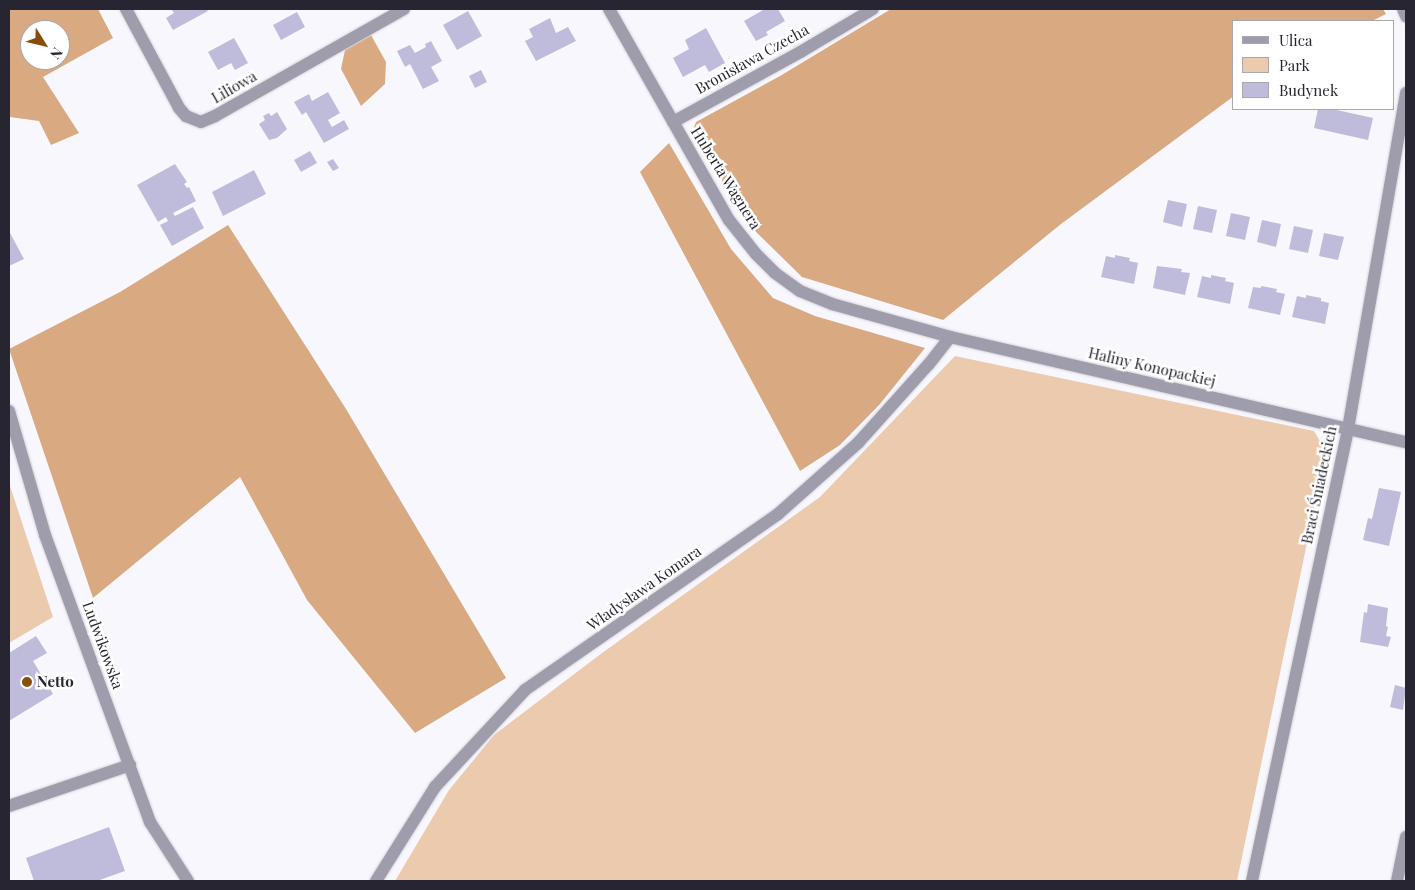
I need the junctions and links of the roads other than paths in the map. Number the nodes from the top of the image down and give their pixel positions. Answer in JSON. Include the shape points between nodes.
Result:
{"nodes":[{"id":1,"x":126,"y":9,"type":"edge"},
{"id":2,"x":404,"y":9,"type":"edge"},
{"id":3,"x":609,"y":9,"type":"edge"},
{"id":4,"x":872,"y":9,"type":"edge"},
{"id":5,"x":1403,"y":9,"type":"edge"},
{"id":6,"x":1406,"y":16,"type":"edge"},
{"id":7,"x":1406,"y":94,"type":"edge"},
{"id":8,"x":673,"y":122,"type":"junction"},
{"id":9,"x":950,"y":337,"type":"junction"},
{"id":10,"x":9,"y":412,"type":"edge"},
{"id":11,"x":1348,"y":429,"type":"junction"},
{"id":12,"x":1406,"y":442,"type":"edge"},
{"id":13,"x":130,"y":765,"type":"junction"},
{"id":14,"x":9,"y":806,"type":"edge"},
{"id":15,"x":1406,"y":837,"type":"edge"},
{"id":16,"x":188,"y":881,"type":"edge"},
{"id":17,"x":376,"y":881,"type":"edge"},
{"id":18,"x":1252,"y":881,"type":"edge"},
{"id":19,"x":1397,"y":881,"type":"edge"}],
"edges":[{"from":1,"to":2,"type":"street","name":"Liliowa","via":[[178,108],[186,116],[201,122]]},
{"from":3,"to":8,"type":"street","name":"Huberta Wagnera"},
{"from":4,"to":8,"type":"street","name":"Bronisława Czecha","via":[[802,52]]},
{"from":5,"to":6,"type":"street"},
{"from":7,"to":11,"type":"street","name":"Braci Śniadeckich"},
{"from":8,"to":9,"type":"street","name":"Huberta Wagnera","via":[[730,220],[775,274],[812,297]]},
{"from":9,"to":11,"type":"street","name":"Haliny Konopackiej"},
{"from":9,"to":17,"type":"street","name":"Władysława Komara","via":[[858,443],[778,514],[525,690],[435,787]]},
{"from":10,"to":13,"type":"street","name":"Ludwikowska","via":[[44,534]]},
{"from":11,"to":12,"type":"street","name":"Haliny Konopackiej"},
{"from":11,"to":18,"type":"street","name":"Braci Śniadeckich"},
{"from":13,"to":14,"type":"street"},
{"from":13,"to":16,"type":"street","name":"Ludwikowska","via":[[153,827]]},
{"from":15,"to":19,"type":"street"}]}
